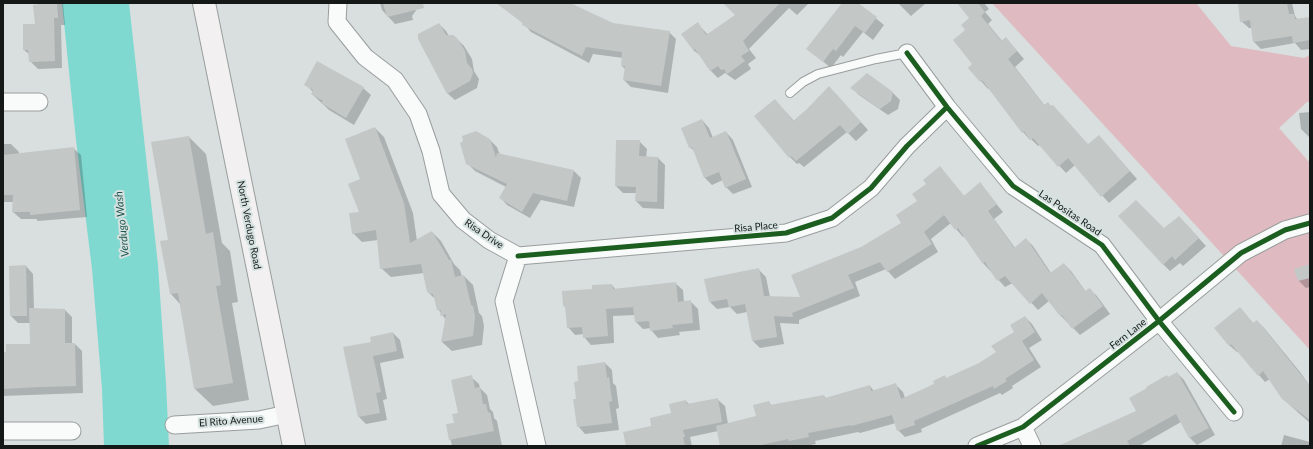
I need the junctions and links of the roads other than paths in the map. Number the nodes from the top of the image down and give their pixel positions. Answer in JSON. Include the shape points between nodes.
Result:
{"nodes":[{"id":1,"x":204,"y":3,"type":"edge"},
{"id":2,"x":338,"y":3,"type":"edge"},
{"id":3,"x":907,"y":53,"type":"joint"},
{"id":4,"x":790,"y":93,"type":"dead end"},
{"id":5,"x":3,"y":102,"type":"edge"},
{"id":6,"x":39,"y":102,"type":"dead end"},
{"id":7,"x":947,"y":107,"type":"junction"},
{"id":8,"x":1310,"y":222,"type":"edge"},
{"id":9,"x":518,"y":256,"type":"junction"},
{"id":10,"x":1160,"y":321,"type":"junction"},
{"id":11,"x":1234,"y":412,"type":"dead end"},
{"id":12,"x":287,"y":414,"type":"junction"},
{"id":13,"x":174,"y":425,"type":"dead end"},
{"id":14,"x":1023,"y":427,"type":"junction"},
{"id":15,"x":3,"y":431,"type":"edge"},
{"id":16,"x":72,"y":431,"type":"dead end"},
{"id":17,"x":294,"y":446,"type":"edge"},
{"id":18,"x":537,"y":446,"type":"edge"},
{"id":19,"x":977,"y":446,"type":"edge"},
{"id":20,"x":1032,"y":446,"type":"edge"}],
"edges":[{"from":1,"to":12,"type":"main road","name":"North Verdugo Road"},
{"from":2,"to":9,"type":"street","name":"Risa Drive","via":[[337,22],[365,56],[395,80],[418,114],[431,151],[441,194],[463,220],[489,240]]},
{"from":3,"to":4,"type":"lane","via":[[818,74]]},
{"from":3,"to":7,"type":"street","name":"Las Positas Road"},
{"from":5,"to":6,"type":"street"},
{"from":7,"to":9,"type":"street","name":"Risa Place","via":[[907,146],[871,188],[832,218],[786,233]]},
{"from":7,"to":10,"type":"street","name":"Las Positas Road","via":[[1013,186],[1102,245]]},
{"from":8,"to":10,"type":"street","name":"Fern Lane","via":[[1285,230],[1240,253]]},
{"from":9,"to":18,"type":"street","via":[[504,301]]},
{"from":10,"to":11,"type":"street","name":"Las Positas Road"},
{"from":10,"to":14,"type":"street","name":"Fern Lane"},
{"from":12,"to":13,"type":"street","name":"El Rito Avenue","via":[[259,420]]},
{"from":12,"to":17,"type":"main road","name":"North Verdugo Road"},
{"from":14,"to":19,"type":"street","name":"Fern Lane"},
{"from":14,"to":20,"type":"street"},
{"from":15,"to":16,"type":"street"}]}
